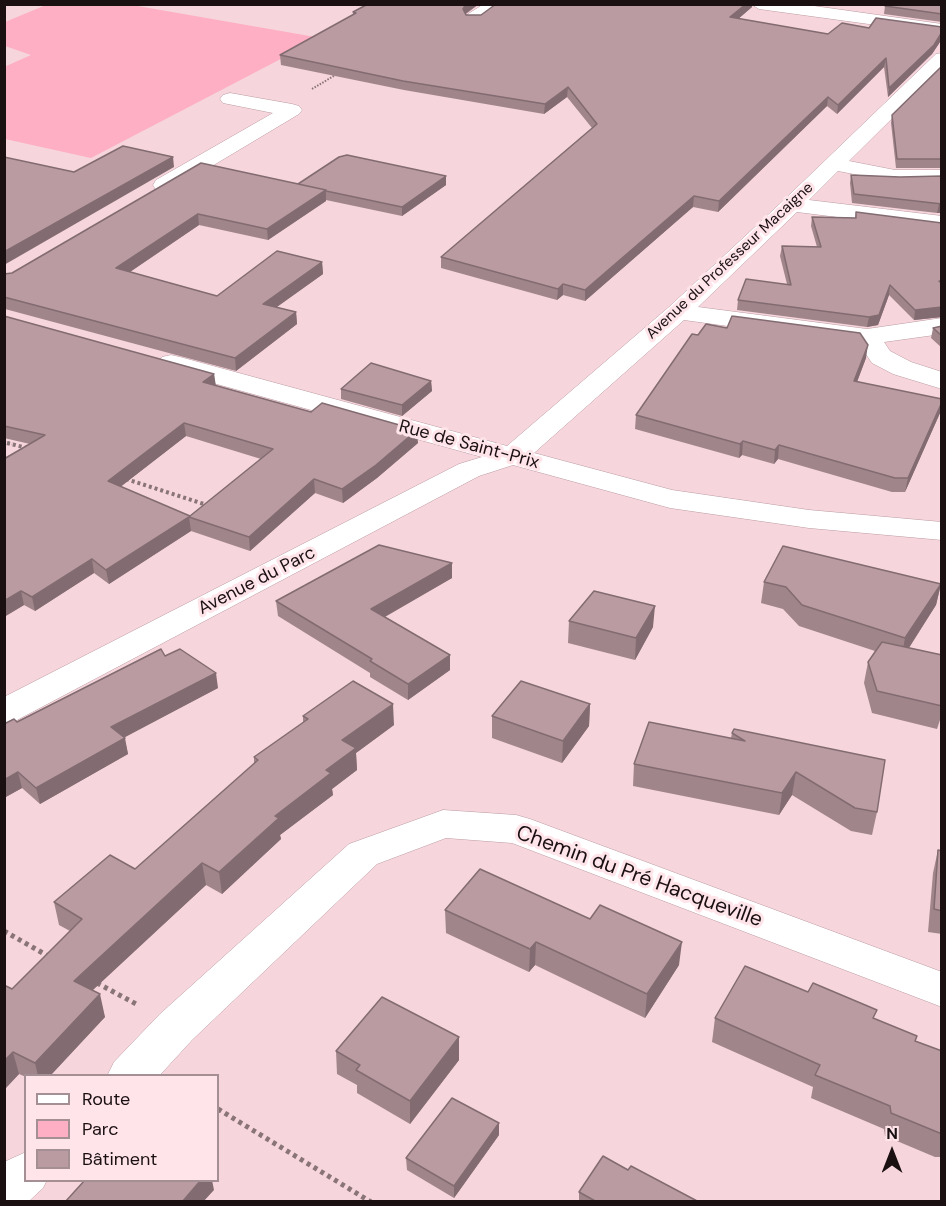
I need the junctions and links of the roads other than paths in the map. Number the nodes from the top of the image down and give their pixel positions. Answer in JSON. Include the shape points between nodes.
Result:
{"nodes":[{"id":1,"x":496,"y":4,"type":"edge"},
{"id":2,"x":759,"y":4,"type":"edge"},
{"id":3,"x":801,"y":7,"type":"edge"},
{"id":4,"x":474,"y":18,"type":"edge"},
{"id":5,"x":942,"y":29,"type":"edge"},
{"id":6,"x":942,"y":58,"type":"edge"},
{"id":7,"x":230,"y":99,"type":"dead end"},
{"id":8,"x":833,"y":164,"type":"junction"},
{"id":9,"x":942,"y":176,"type":"edge"},
{"id":10,"x":148,"y":194,"type":"edge"},
{"id":11,"x":792,"y":205,"type":"junction"},
{"id":12,"x":942,"y":223,"type":"edge"},
{"id":13,"x":678,"y":312,"type":"junction"},
{"id":14,"x":942,"y":326,"type":"edge"},
{"id":15,"x":867,"y":337,"type":"junction"},
{"id":16,"x":148,"y":357,"type":"edge"},
{"id":17,"x":942,"y":381,"type":"edge"},
{"id":18,"x":513,"y":456,"type":"junction"},
{"id":19,"x":942,"y":531,"type":"edge"},
{"id":20,"x":4,"y":712,"type":"edge"},
{"id":21,"x":942,"y":990,"type":"edge"},
{"id":22,"x":132,"y":1074,"type":"edge"},
{"id":23,"x":24,"y":1175,"type":"edge"},
{"id":24,"x":4,"y":1192,"type":"edge"}],
"edges":[{"from":1,"to":4,"type":"street"},
{"from":2,"to":3,"type":"street"},
{"from":3,"to":5,"type":"street"},
{"from":6,"to":8,"type":"street","name":"Avenue du Professeur Macaigne"},
{"from":7,"to":10,"type":"street","via":[[292,110]]},
{"from":8,"to":9,"type":"street","via":[[895,176]]},
{"from":8,"to":11,"type":"street","name":"Avenue du Professeur Macaigne"},
{"from":11,"to":12,"type":"street"},
{"from":11,"to":13,"type":"street","name":"Avenue du Professeur Macaigne"},
{"from":13,"to":15,"type":"street"},
{"from":13,"to":18,"type":"street","name":"Avenue du Professeur Macaigne"},
{"from":14,"to":15,"type":"street"},
{"from":15,"to":17,"type":"street","via":[[880,357]]},
{"from":16,"to":18,"type":"street","name":"Rue de Saint-Prix"},
{"from":18,"to":19,"type":"street","name":"Rue de Saint-Prix","via":[[670,499],[809,519]]},
{"from":18,"to":20,"type":"street","name":"Avenue du Parc","via":[[469,470]]},
{"from":21,"to":22,"type":"street","name":"Chemin du Pré Hacqueville","via":[[516,829],[443,824],[363,854],[176,1027]]},
{"from":23,"to":24,"type":"street"}]}
